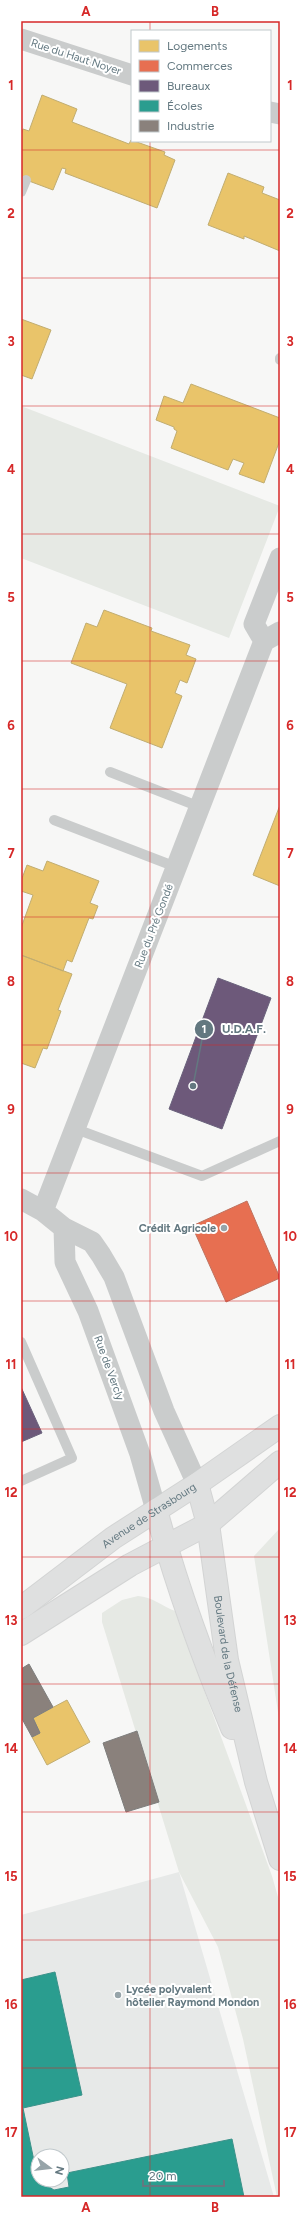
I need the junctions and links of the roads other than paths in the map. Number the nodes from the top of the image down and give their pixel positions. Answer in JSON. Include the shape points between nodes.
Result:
{"nodes":[{"id":1,"x":21,"y":39,"type":"edge"},
{"id":2,"x":131,"y":75,"type":"edge"},
{"id":3,"x":26,"y":180,"type":"dead end"},
{"id":4,"x":21,"y":192,"type":"edge"},
{"id":5,"x":280,"y":558,"type":"edge"},
{"id":6,"x":275,"y":640,"type":"edge"},
{"id":7,"x":110,"y":772,"type":"dead end"},
{"id":8,"x":200,"y":807,"type":"junction"},
{"id":9,"x":54,"y":820,"type":"dead end"},
{"id":10,"x":176,"y":867,"type":"junction"},
{"id":11,"x":76,"y":1129,"type":"junction"},
{"id":12,"x":280,"y":1141,"type":"edge"},
{"id":13,"x":21,"y":1199,"type":"edge"},
{"id":14,"x":43,"y":1211,"type":"junction"},
{"id":15,"x":64,"y":1228,"type":"junction"},
{"id":16,"x":21,"y":1342,"type":"edge"},
{"id":17,"x":280,"y":1426,"type":"edge"},
{"id":18,"x":280,"y":1462,"type":"edge"},
{"id":19,"x":21,"y":1481,"type":"edge"},
{"id":20,"x":197,"y":1484,"type":"junction"},
{"id":21,"x":156,"y":1510,"type":"junction"},
{"id":22,"x":208,"y":1524,"type":"junction"},
{"id":23,"x":166,"y":1547,"type":"junction"},
{"id":24,"x":21,"y":1608,"type":"edge"},
{"id":25,"x":21,"y":1634,"type":"edge"},
{"id":26,"x":256,"y":1782,"type":"junction"},
{"id":27,"x":280,"y":1859,"type":"edge"}],
"edges":[{"from":1,"to":2,"type":"street","name":"Rue du Haut Noyer"},
{"from":3,"to":4,"type":"lane"},
{"from":5,"to":6,"type":"street","name":"Rue du Pré Gondé","via":[[254,624]]},
{"from":6,"to":8,"type":"street","name":"Rue du Pré Gondé"},
{"from":7,"to":8,"type":"lane"},
{"from":8,"to":10,"type":"street","name":"Rue du Pré Gondé"},
{"from":9,"to":10,"type":"lane"},
{"from":10,"to":11,"type":"street","name":"Rue du Pré Gondé"},
{"from":11,"to":12,"type":"lane","via":[[202,1176]]},
{"from":11,"to":14,"type":"street","name":"Rue du Pré Gondé"},
{"from":13,"to":14,"type":"street"},
{"from":14,"to":15,"type":"street"},
{"from":15,"to":20,"type":"street","via":[[92,1242],[114,1277],[164,1411]]},
{"from":15,"to":21,"type":"street","name":"Rue de Vercly","via":[[65,1262],[94,1325],[140,1454]]},
{"from":16,"to":19,"type":"lane","via":[[72,1458]]},
{"from":17,"to":20,"type":"street","name":"Avenue de Strasbourg"},
{"from":18,"to":22,"type":"street"},
{"from":20,"to":21,"type":"street","name":"Avenue de Strasbourg"},
{"from":20,"to":22,"type":"street","name":"Boulevard de la Défense"},
{"from":21,"to":23,"type":"street","name":"Boulevard de la Défense"},
{"from":21,"to":24,"type":"street","name":"Avenue de Strasbourg","via":[[113,1538]]},
{"from":22,"to":23,"type":"street"},
{"from":22,"to":26,"type":"street","name":"Boulevard de la Défense","via":[[227,1660]]},
{"from":23,"to":25,"type":"street","via":[[130,1565]]},
{"from":23,"to":26,"type":"street","name":"Boulevard de la Défense","via":[[208,1670]]},
{"from":26,"to":27,"type":"street","name":"Boulevard de la Défense"}]}
